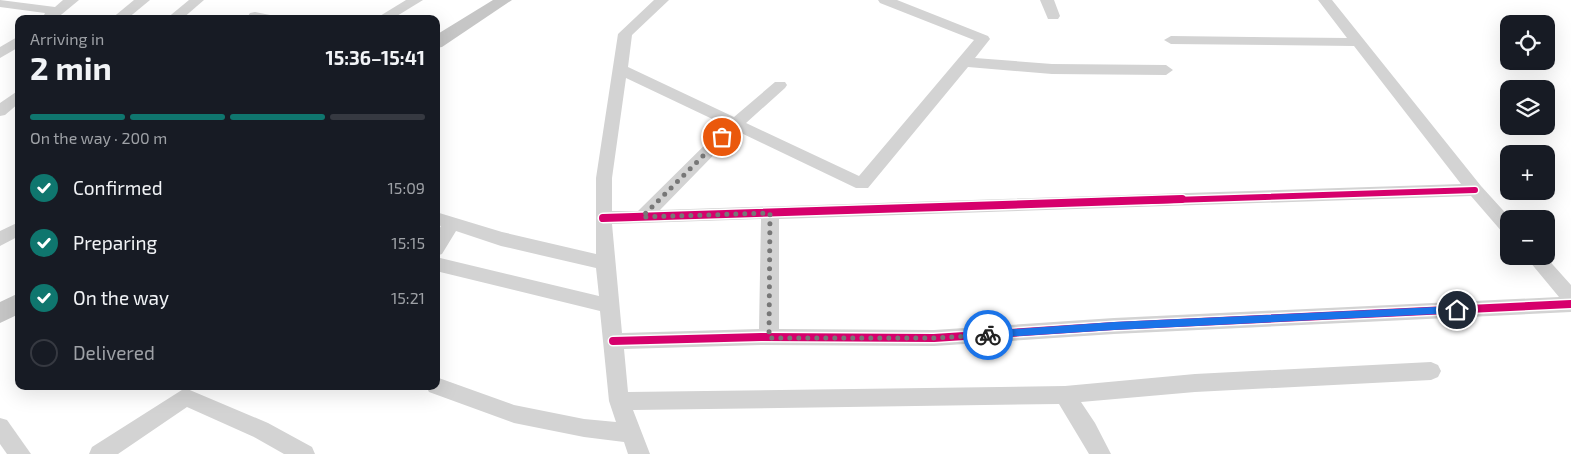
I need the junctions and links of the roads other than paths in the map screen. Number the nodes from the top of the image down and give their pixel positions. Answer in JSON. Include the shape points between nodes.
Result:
{"nodes":[{"id":1,"x":72,"y":0,"type":"edge"},
{"id":2,"x":143,"y":0,"type":"edge"},
{"id":3,"x":197,"y":0,"type":"edge"},
{"id":4,"x":416,"y":0,"type":"edge"},
{"id":5,"x":504,"y":0,"type":"edge"},
{"id":6,"x":662,"y":0,"type":"edge"},
{"id":7,"x":885,"y":0,"type":"edge"},
{"id":8,"x":1047,"y":0,"type":"edge"},
{"id":9,"x":1325,"y":0,"type":"edge"},
{"id":10,"x":0,"y":3,"type":"edge"},
{"id":11,"x":52,"y":15,"type":"edge"},
{"id":12,"x":123,"y":15,"type":"edge"},
{"id":13,"x":178,"y":15,"type":"edge"},
{"id":14,"x":389,"y":15,"type":"edge"},
{"id":15,"x":1053,"y":16,"type":"dead end"},
{"id":16,"x":440,"y":40,"type":"edge"},
{"id":17,"x":1171,"y":40,"type":"dead end"},
{"id":18,"x":1358,"y":42,"type":"junction"},
{"id":19,"x":15,"y":43,"type":"edge"},
{"id":20,"x":0,"y":54,"type":"edge"},
{"id":21,"x":964,"y":62,"type":"junction"},
{"id":22,"x":620,"y":69,"type":"junction"},
{"id":23,"x":1166,"y":70,"type":"dead end"},
{"id":24,"x":780,"y":86,"type":"dead end"},
{"id":25,"x":15,"y":98,"type":"edge"},
{"id":26,"x":0,"y":111,"type":"edge"},
{"id":27,"x":735,"y":124,"type":"junction"},
{"id":28,"x":1475,"y":190,"type":"junction"},
{"id":29,"x":770,"y":213,"type":"junction"},
{"id":30,"x":642,"y":217,"type":"junction"},
{"id":31,"x":602,"y":218,"type":"junction"},
{"id":32,"x":1500,"y":218,"type":"edge"},
{"id":33,"x":444,"y":221,"type":"edge"},
{"id":34,"x":15,"y":230,"type":"edge"},
{"id":35,"x":440,"y":235,"type":"edge"},
{"id":36,"x":0,"y":239,"type":"edge"},
{"id":37,"x":605,"y":263,"type":"junction"},
{"id":38,"x":440,"y":265,"type":"edge"},
{"id":39,"x":1542,"y":265,"type":"edge"},
{"id":40,"x":1571,"y":298,"type":"edge"},
{"id":41,"x":1571,"y":304,"type":"edge"},
{"id":42,"x":15,"y":305,"type":"edge"},
{"id":43,"x":610,"y":306,"type":"junction"},
{"id":44,"x":0,"y":314,"type":"edge"},
{"id":45,"x":769,"y":338,"type":"junction"},
{"id":46,"x":613,"y":341,"type":"junction"},
{"id":47,"x":1431,"y":371,"type":"dead end"},
{"id":48,"x":440,"y":387,"type":"edge"},
{"id":49,"x":1064,"y":395,"type":"junction"},
{"id":50,"x":619,"y":401,"type":"junction"},
{"id":51,"x":0,"y":428,"type":"edge"},
{"id":52,"x":631,"y":433,"type":"junction"},
{"id":53,"x":20,"y":454,"type":"edge"},
{"id":54,"x":100,"y":454,"type":"edge"},
{"id":55,"x":304,"y":454,"type":"edge"},
{"id":56,"x":639,"y":454,"type":"edge"},
{"id":57,"x":1100,"y":454,"type":"edge"}],
"edges":[{"from":1,"to":11,"type":"street"},
{"from":2,"to":12,"type":"street"},
{"from":3,"to":13,"type":"street"},
{"from":4,"to":14,"type":"street"},
{"from":5,"to":16,"type":"main road"},
{"from":6,"to":22,"type":"street","via":[[625,34]]},
{"from":7,"to":21,"type":"street","via":[[983,39]]},
{"from":8,"to":15,"type":"street"},
{"from":9,"to":18,"type":"street"},
{"from":10,"to":11,"type":"street"},
{"from":17,"to":18,"type":"street"},
{"from":18,"to":28,"type":"street"},
{"from":19,"to":20,"type":"street"},
{"from":21,"to":23,"type":"street","via":[[1052,69]]},
{"from":21,"to":27,"type":"street","via":[[862,184]]},
{"from":22,"to":27,"type":"street"},
{"from":22,"to":31,"type":"street","via":[[604,178]]},
{"from":24,"to":27,"type":"street"},
{"from":25,"to":26,"type":"street"},
{"from":27,"to":30,"type":"street"},
{"from":28,"to":29,"type":"street"},
{"from":28,"to":32,"type":"street"},
{"from":29,"to":30,"type":"street"},
{"from":29,"to":45,"type":"street"},
{"from":30,"to":31,"type":"street"},
{"from":31,"to":37,"type":"street"},
{"from":33,"to":35,"type":"street"},
{"from":33,"to":37,"type":"street","via":[[501,239]]},
{"from":34,"to":36,"type":"street"},
{"from":37,"to":43,"type":"street"},
{"from":38,"to":43,"type":"street"},
{"from":39,"to":40,"type":"street"},
{"from":41,"to":45,"type":"street","via":[[934,338]]},
{"from":42,"to":44,"type":"main road"},
{"from":43,"to":46,"type":"street"},
{"from":45,"to":46,"type":"street"},
{"from":46,"to":50,"type":"street"},
{"from":47,"to":49,"type":"street","via":[[1195,383]]},
{"from":48,"to":52,"type":"street","via":[[514,414],[584,428]]},
{"from":49,"to":50,"type":"street"},
{"from":49,"to":57,"type":"street"},
{"from":50,"to":52,"type":"street"},
{"from":51,"to":53,"type":"street"},
{"from":52,"to":56,"type":"street"},
{"from":54,"to":55,"type":"street","via":[[185,396],[262,430]]}]}
